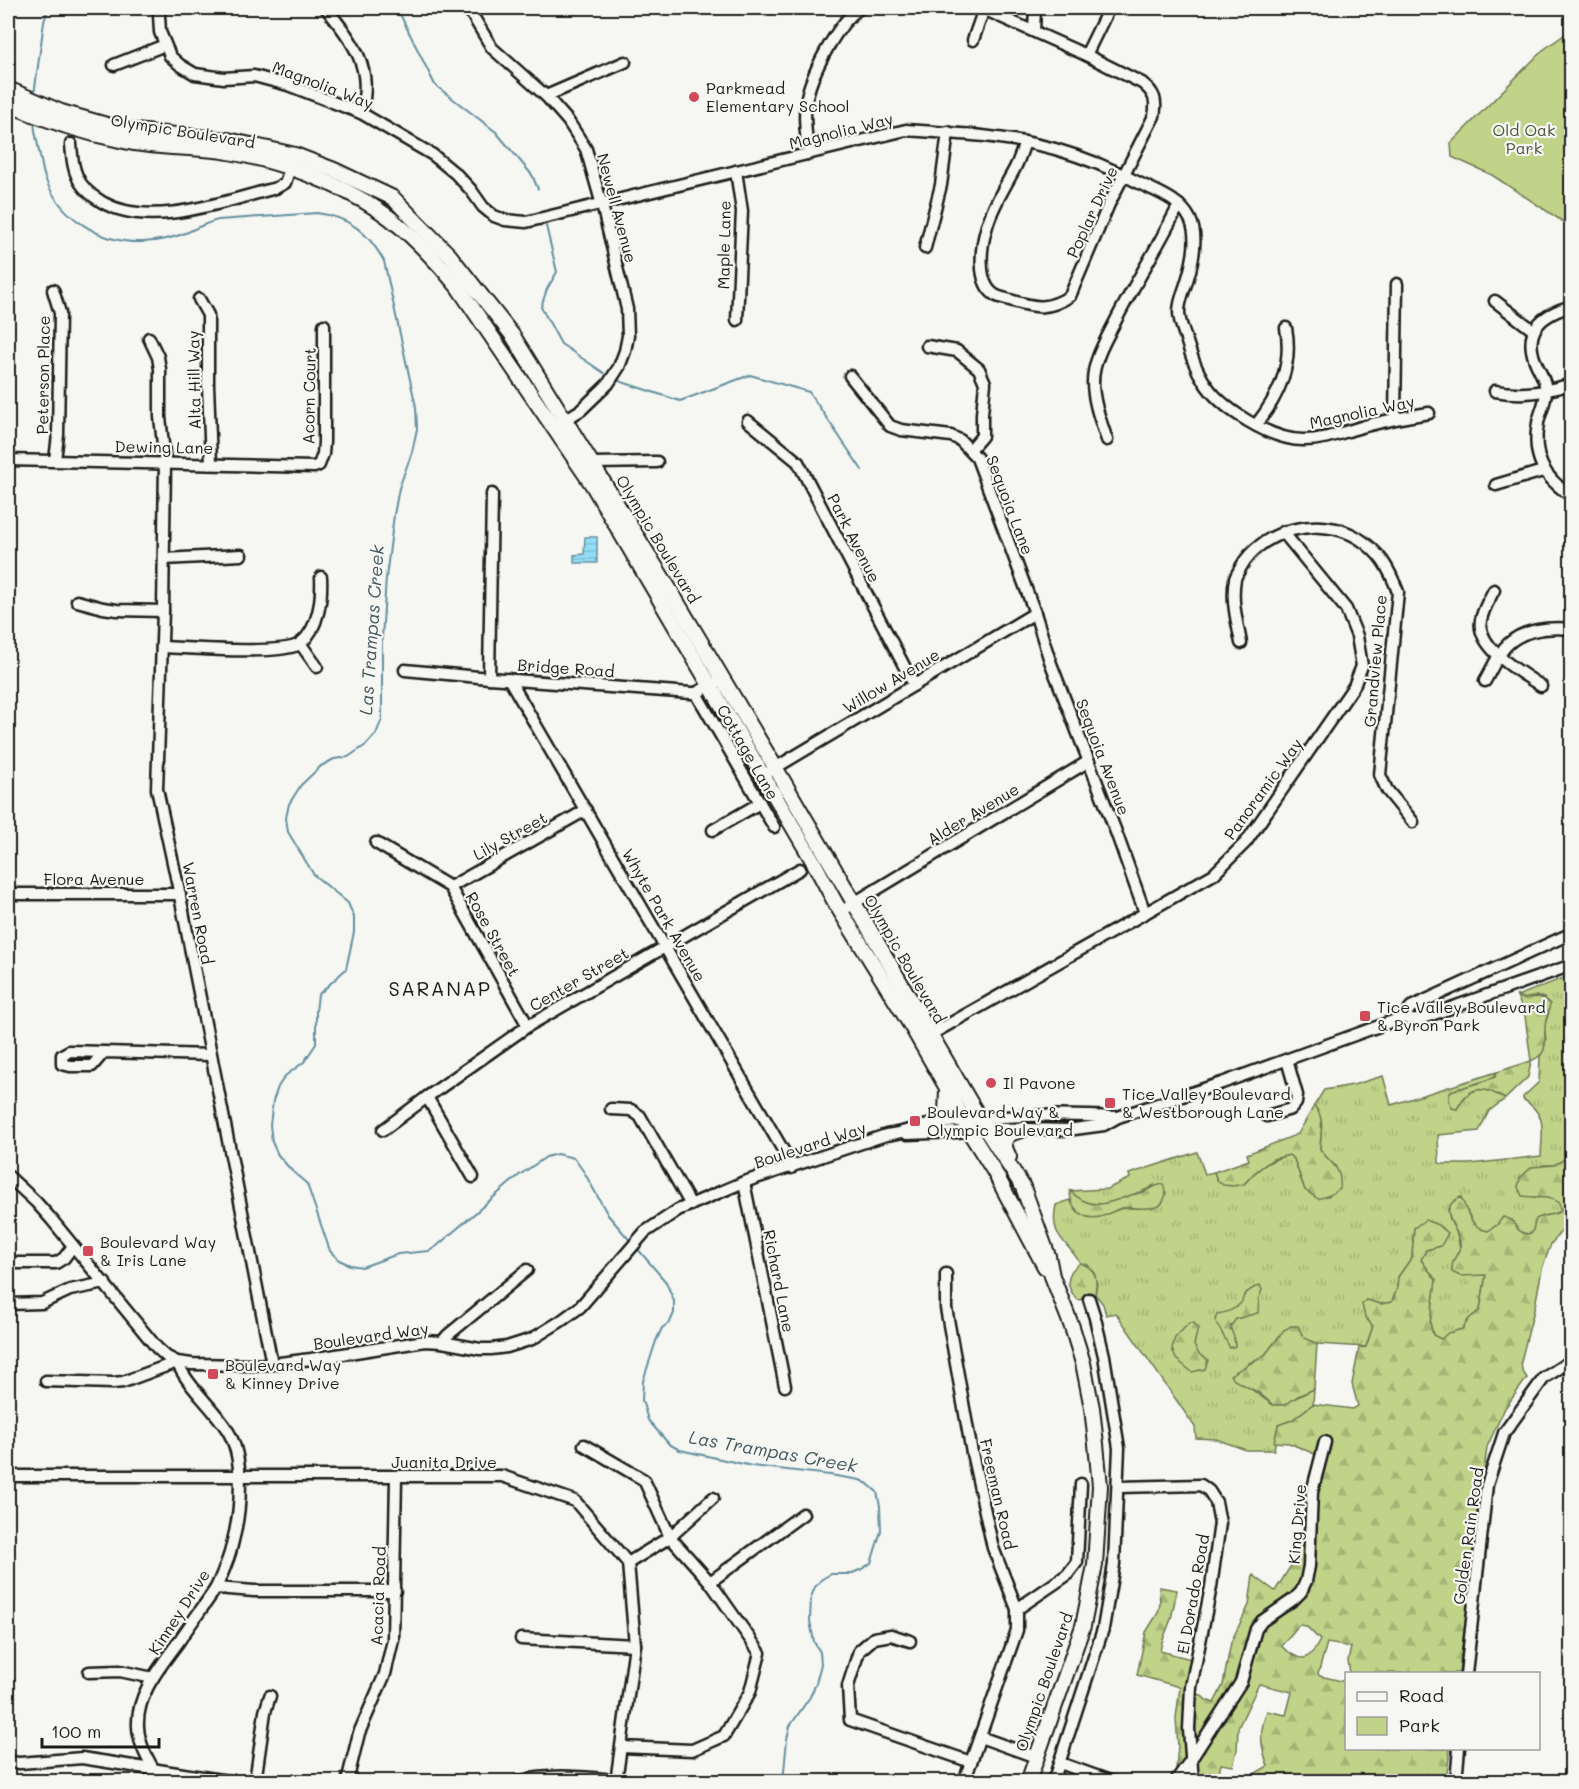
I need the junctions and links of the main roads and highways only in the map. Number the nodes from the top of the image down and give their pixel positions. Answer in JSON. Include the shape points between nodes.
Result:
{"nodes":[{"id":1,"x":10,"y":89,"type":"edge"},
{"id":2,"x":8,"y":105,"type":"edge"},
{"id":3,"x":61,"y":118,"type":"junction"},
{"id":4,"x":293,"y":161,"type":"junction"},
{"id":5,"x":717,"y":682,"type":"junction"},
{"id":6,"x":947,"y":1088,"type":"junction"},
{"id":7,"x":938,"y":1123,"type":"road end"},
{"id":8,"x":1022,"y":1130,"type":"road end"},
{"id":9,"x":1016,"y":1176,"type":"junction"},
{"id":10,"x":1052,"y":1276,"type":"junction"},
{"id":11,"x":1028,"y":1782,"type":"edge"}],
"edges":[{"from":1,"to":3,"type":"main road","name":"Olympic Boulevard"},
{"from":2,"to":3,"type":"main road","name":"Olympic Boulevard"},
{"from":3,"to":4,"type":"main road","name":"Olympic Boulevard","via":[[126,142]]},
{"from":4,"to":5,"type":"main road","name":"Olympic Boulevard","via":[[381,212],[440,264],[592,484]]},
{"from":4,"to":5,"type":"main road","name":"Olympic Boulevard","via":[[334,170],[393,198],[450,255],[513,336],[593,463]]},
{"from":5,"to":6,"type":"main road","name":"Olympic Boulevard","via":[[763,776]]},
{"from":5,"to":9,"type":"main road","name":"Olympic Boulevard","via":[[775,767]]},
{"from":6,"to":7,"type":"main road","via":[[945,1115]]},
{"from":6,"to":10,"type":"main road","name":"Olympic Boulevard"},
{"from":8,"to":9,"type":"main road","via":[[1009,1134],[1005,1140]]},
{"from":9,"to":10,"type":"main road","name":"Olympic Boulevard","via":[[1027,1197]]},
{"from":10,"to":11,"type":"main road","name":"Olympic Boulevard","via":[[1083,1363],[1100,1486],[1095,1565],[1083,1626]]}]}
